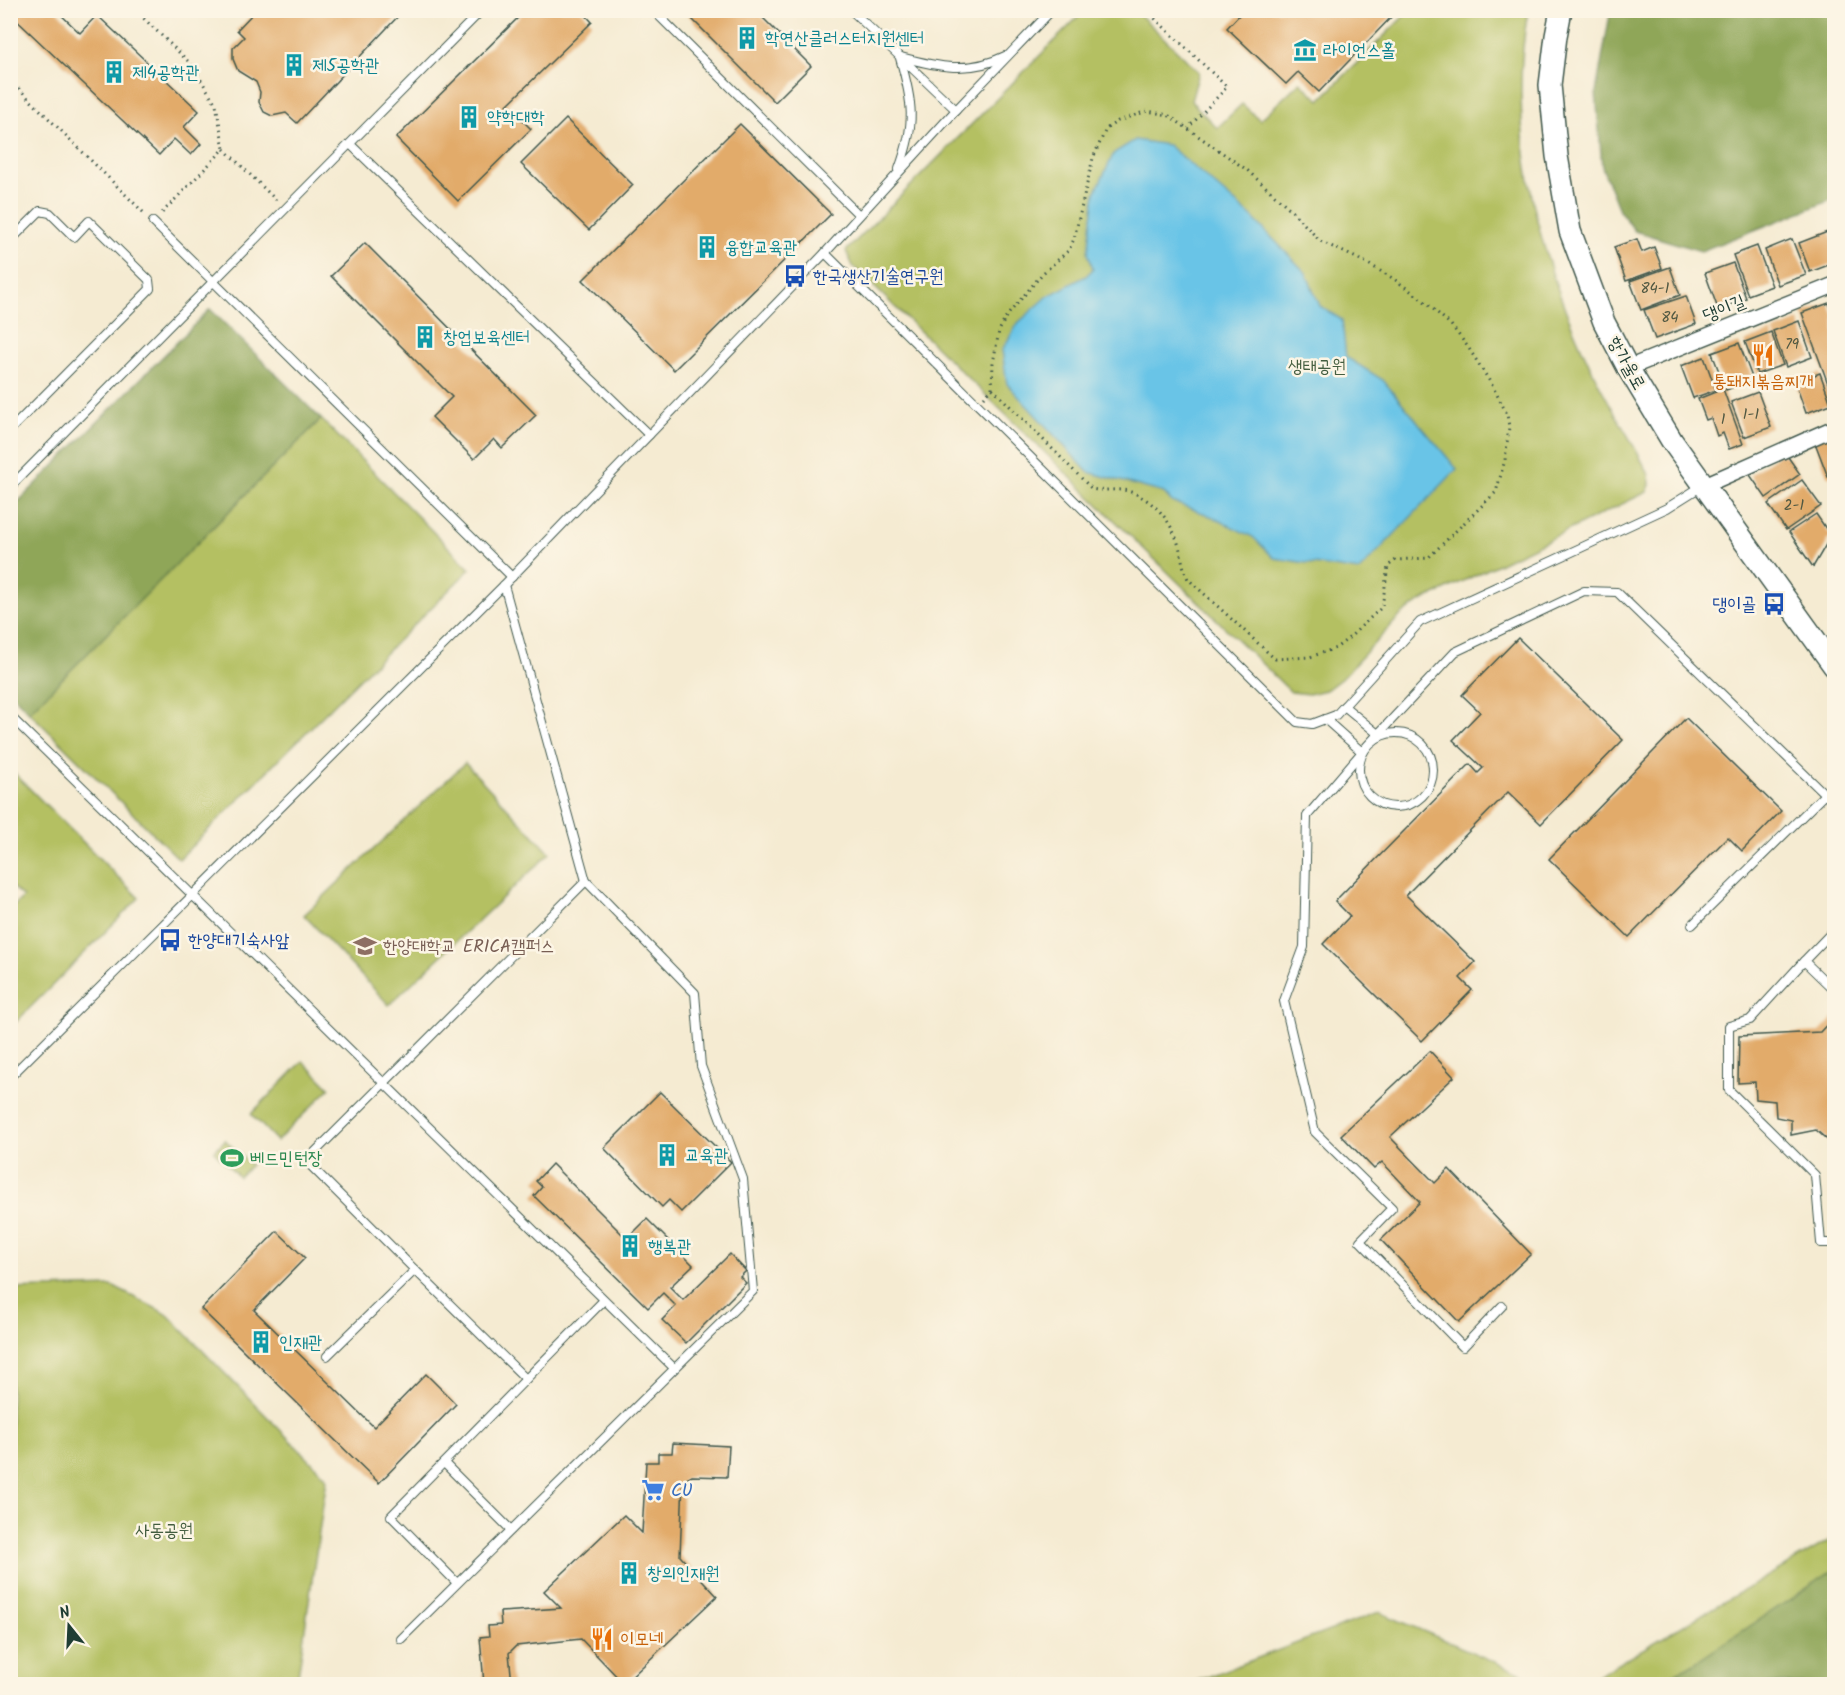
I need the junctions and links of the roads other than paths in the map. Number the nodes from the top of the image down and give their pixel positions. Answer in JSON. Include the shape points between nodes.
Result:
{"nodes":[{"id":1,"x":482,"y":10,"type":"edge"},
{"id":2,"x":653,"y":10,"type":"edge"},
{"id":3,"x":851,"y":10,"type":"edge"},
{"id":4,"x":1052,"y":10,"type":"edge"},
{"id":5,"x":1561,"y":10,"type":"edge"},
{"id":6,"x":1011,"y":53,"type":"junction"},
{"id":7,"x":899,"y":57,"type":"junction"},
{"id":8,"x":956,"y":110,"type":"junction"},
{"id":9,"x":350,"y":144,"type":"junction"},
{"id":10,"x":897,"y":174,"type":"junction"},
{"id":11,"x":859,"y":214,"type":"junction"},
{"id":12,"x":153,"y":222,"type":"road end"},
{"id":13,"x":10,"y":242,"type":"edge"},
{"id":14,"x":825,"y":253,"type":"junction"},
{"id":15,"x":214,"y":282,"type":"junction"},
{"id":16,"x":1834,"y":285,"type":"edge"},
{"id":17,"x":1628,"y":368,"type":"junction"},
{"id":18,"x":1834,"y":428,"type":"edge"},
{"id":19,"x":10,"y":430,"type":"edge"},
{"id":20,"x":649,"y":435,"type":"junction"},
{"id":21,"x":1705,"y":484,"type":"junction"},
{"id":22,"x":10,"y":487,"type":"edge"},
{"id":23,"x":512,"y":577,"type":"junction"},
{"id":24,"x":504,"y":585,"type":"junction"},
{"id":25,"x":1834,"y":666,"type":"edge"},
{"id":26,"x":1344,"y":706,"type":"junction"},
{"id":27,"x":10,"y":716,"type":"edge"},
{"id":28,"x":1325,"y":719,"type":"junction"},
{"id":29,"x":1378,"y":734,"type":"junction"},
{"id":30,"x":1365,"y":749,"type":"junction"},
{"id":31,"x":1825,"y":794,"type":"junction"},
{"id":32,"x":1834,"y":803,"type":"edge"},
{"id":33,"x":586,"y":881,"type":"junction"},
{"id":34,"x":192,"y":895,"type":"junction"},
{"id":35,"x":1692,"y":925,"type":"dead end"},
{"id":36,"x":1834,"y":930,"type":"edge"},
{"id":37,"x":1804,"y":962,"type":"junction"},
{"id":38,"x":1834,"y":990,"type":"edge"},
{"id":39,"x":10,"y":1077,"type":"edge"},
{"id":40,"x":384,"y":1084,"type":"junction"},
{"id":41,"x":1834,"y":1243,"type":"edge"},
{"id":42,"x":415,"y":1270,"type":"junction"},
{"id":43,"x":604,"y":1300,"type":"junction"},
{"id":44,"x":1502,"y":1306,"type":"dead end"},
{"id":45,"x":327,"y":1356,"type":"dead end"},
{"id":46,"x":674,"y":1368,"type":"junction"},
{"id":47,"x":526,"y":1378,"type":"junction"},
{"id":48,"x":444,"y":1463,"type":"junction"},
{"id":49,"x":511,"y":1530,"type":"junction"},
{"id":50,"x":458,"y":1582,"type":"junction"},
{"id":51,"x":401,"y":1639,"type":"dead end"}],
"edges":[{"from":1,"to":9,"type":"lane"},
{"from":2,"to":11,"type":"lane"},
{"from":3,"to":7,"type":"lane"},
{"from":4,"to":6,"type":"lane"},
{"from":5,"to":17,"type":"main road","name":"항가울로","via":[[1551,85],[1557,156],[1570,231],[1604,322]]},
{"from":6,"to":7,"type":"lane","via":[[972,68]]},
{"from":6,"to":8,"type":"lane"},
{"from":7,"to":8,"type":"lane"},
{"from":7,"to":10,"type":"lane","via":[[911,108],[909,138]]},
{"from":8,"to":10,"type":"lane"},
{"from":9,"to":15,"type":"lane"},
{"from":9,"to":20,"type":"lane"},
{"from":10,"to":11,"type":"lane"},
{"from":11,"to":14,"type":"lane"},
{"from":12,"to":15,"type":"lane"},
{"from":13,"to":19,"type":"lane","via":[[40,211],[50,213],[74,237],[89,221],[151,285]]},
{"from":14,"to":20,"type":"lane"},
{"from":14,"to":28,"type":"lane","via":[[1297,722],[1312,724]]},
{"from":15,"to":22,"type":"lane"},
{"from":15,"to":23,"type":"lane"},
{"from":16,"to":17,"type":"street","name":"댕이길"},
{"from":17,"to":21,"type":"main road","name":"항가울로","via":[[1672,441]]},
{"from":18,"to":21,"type":"street"},
{"from":20,"to":23,"type":"lane"},
{"from":21,"to":25,"type":"main road","name":"항가울로"},
{"from":21,"to":26,"type":"lane","via":[[1667,508],[1420,622]]},
{"from":23,"to":24,"type":"lane"},
{"from":24,"to":33,"type":"lane"},
{"from":24,"to":34,"type":"lane"},
{"from":26,"to":28,"type":"lane","via":[[1336,716]]},
{"from":26,"to":29,"type":"lane"},
{"from":27,"to":34,"type":"lane"},
{"from":28,"to":30,"type":"lane"},
{"from":29,"to":30,"type":"lane"},
{"from":29,"to":31,"type":"lane","via":[[1455,652],[1584,591],[1617,592]]},
{"from":30,"to":30,"type":"lane","via":[[1360,780],[1374,800],[1396,807],[1408,805],[1427,790],[1432,778],[1429,754],[1412,737],[1388,734]]},
{"from":30,"to":44,"type":"lane","via":[[1307,816],[1304,947],[1284,1001],[1316,1132],[1392,1208],[1360,1241],[1463,1347]]},
{"from":31,"to":32,"type":"lane"},
{"from":31,"to":35,"type":"lane"},
{"from":33,"to":40,"type":"lane"},
{"from":33,"to":46,"type":"lane","via":[[695,993],[702,1066],[743,1179],[753,1291]]},
{"from":34,"to":39,"type":"lane"},
{"from":34,"to":40,"type":"lane"},
{"from":36,"to":37,"type":"lane"},
{"from":37,"to":38,"type":"lane"},
{"from":37,"to":41,"type":"lane","via":[[1750,1020],[1729,1026],[1729,1090],[1815,1175],[1821,1243]]},
{"from":40,"to":42,"type":"lane","via":[[306,1161]]},
{"from":40,"to":43,"type":"lane"},
{"from":42,"to":45,"type":"lane"},
{"from":42,"to":47,"type":"lane"},
{"from":43,"to":46,"type":"lane"},
{"from":43,"to":47,"type":"lane"},
{"from":46,"to":49,"type":"lane"},
{"from":47,"to":48,"type":"lane"},
{"from":48,"to":49,"type":"lane"},
{"from":48,"to":50,"type":"lane","via":[[391,1516]]},
{"from":49,"to":50,"type":"lane"},
{"from":50,"to":51,"type":"lane"}]}
